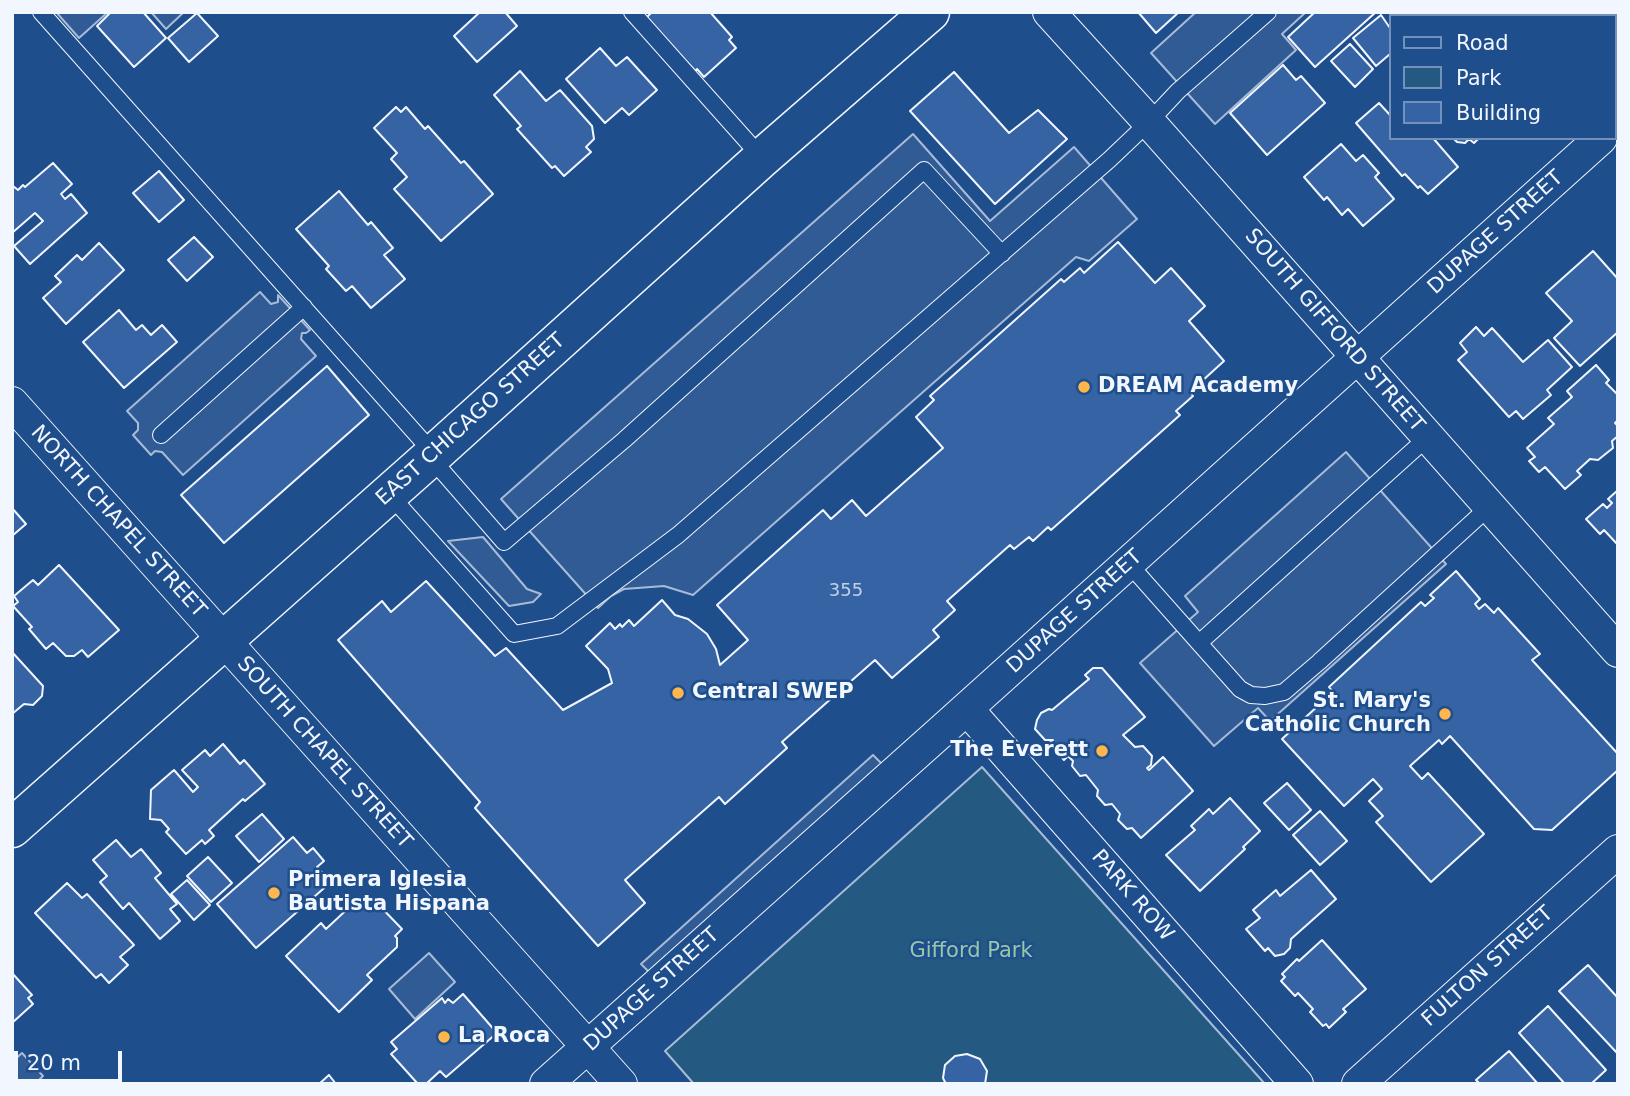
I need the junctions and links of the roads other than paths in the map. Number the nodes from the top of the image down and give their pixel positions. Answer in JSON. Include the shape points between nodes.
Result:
{"nodes":[{"id":1,"x":41,"y":12,"type":"edge"},
{"id":2,"x":632,"y":12,"type":"edge"},
{"id":3,"x":930,"y":12,"type":"edge"},
{"id":4,"x":1049,"y":12,"type":"edge"},
{"id":5,"x":1268,"y":12,"type":"edge"},
{"id":6,"x":1149,"y":122,"type":"junction"},
{"id":7,"x":1599,"y":140,"type":"edge"},
{"id":8,"x":762,"y":159,"type":"junction"},
{"id":9,"x":1002,"y":254,"type":"junction"},
{"id":10,"x":304,"y":307,"type":"junction"},
{"id":11,"x":1358,"y":357,"type":"junction"},
{"id":12,"x":12,"y":403,"type":"edge"},
{"id":13,"x":162,"y":435,"type":"dead end"},
{"id":14,"x":1428,"y":437,"type":"junction"},
{"id":15,"x":432,"y":455,"type":"junction"},
{"id":16,"x":389,"y":494,"type":"junction"},
{"id":17,"x":1490,"y":506,"type":"junction"},
{"id":18,"x":1129,"y":564,"type":"junction"},
{"id":19,"x":224,"y":640,"type":"junction"},
{"id":20,"x":1199,"y":643,"type":"junction"},
{"id":21,"x":1618,"y":651,"type":"edge"},
{"id":22,"x":967,"y":709,"type":"junction"},
{"id":23,"x":14,"y":824,"type":"edge"},
{"id":24,"x":1618,"y":851,"type":"edge"},
{"id":25,"x":588,"y":1046,"type":"junction"},
{"id":26,"x":546,"y":1084,"type":"edge"},
{"id":27,"x":621,"y":1084,"type":"edge"},
{"id":28,"x":1297,"y":1084,"type":"edge"},
{"id":29,"x":1358,"y":1084,"type":"edge"}],
"edges":[{"from":1,"to":10,"type":"lane"},
{"from":2,"to":8,"type":"lane"},
{"from":3,"to":8,"type":"street","name":"EAST CHICAGO STREET"},
{"from":4,"to":6,"type":"street","name":"SOUTH GIFFORD STREET"},
{"from":5,"to":6,"type":"lane"},
{"from":6,"to":9,"type":"lane"},
{"from":6,"to":11,"type":"street","name":"SOUTH GIFFORD STREET"},
{"from":7,"to":11,"type":"street","name":"DUPAGE STREET"},
{"from":8,"to":15,"type":"street","name":"EAST CHICAGO STREET"},
{"from":9,"to":15,"type":"lane","via":[[924,170],[504,542]]},
{"from":9,"to":16,"type":"lane","via":[[678,535],[557,625],[514,634]]},
{"from":10,"to":13,"type":"lane"},
{"from":10,"to":15,"type":"lane"},
{"from":11,"to":14,"type":"street","name":"SOUTH GIFFORD STREET"},
{"from":11,"to":18,"type":"street","name":"DUPAGE STREET"},
{"from":12,"to":19,"type":"street","name":"NORTH CHAPEL STREET"},
{"from":14,"to":17,"type":"street","name":"SOUTH GIFFORD STREET"},
{"from":14,"to":20,"type":"lane"},
{"from":15,"to":16,"type":"street","name":"EAST CHICAGO STREET"},
{"from":16,"to":19,"type":"street","name":"EAST CHICAGO STREET"},
{"from":17,"to":20,"type":"lane","via":[[1284,692],[1265,696],[1240,689]]},
{"from":17,"to":21,"type":"street","name":"SOUTH GIFFORD STREET"},
{"from":18,"to":20,"type":"lane"},
{"from":18,"to":22,"type":"street","name":"DUPAGE STREET"},
{"from":19,"to":23,"type":"street","name":"EAST CHICAGO STREET"},
{"from":19,"to":25,"type":"street","name":"SOUTH CHAPEL STREET"},
{"from":22,"to":25,"type":"street","name":"DUPAGE STREET"},
{"from":22,"to":28,"type":"street","name":"PARK ROW"},
{"from":24,"to":29,"type":"street","name":"FULTON STREET"},
{"from":25,"to":26,"type":"street","name":"DUPAGE STREET"},
{"from":25,"to":27,"type":"street","name":"SOUTH CHAPEL STREET"}]}
